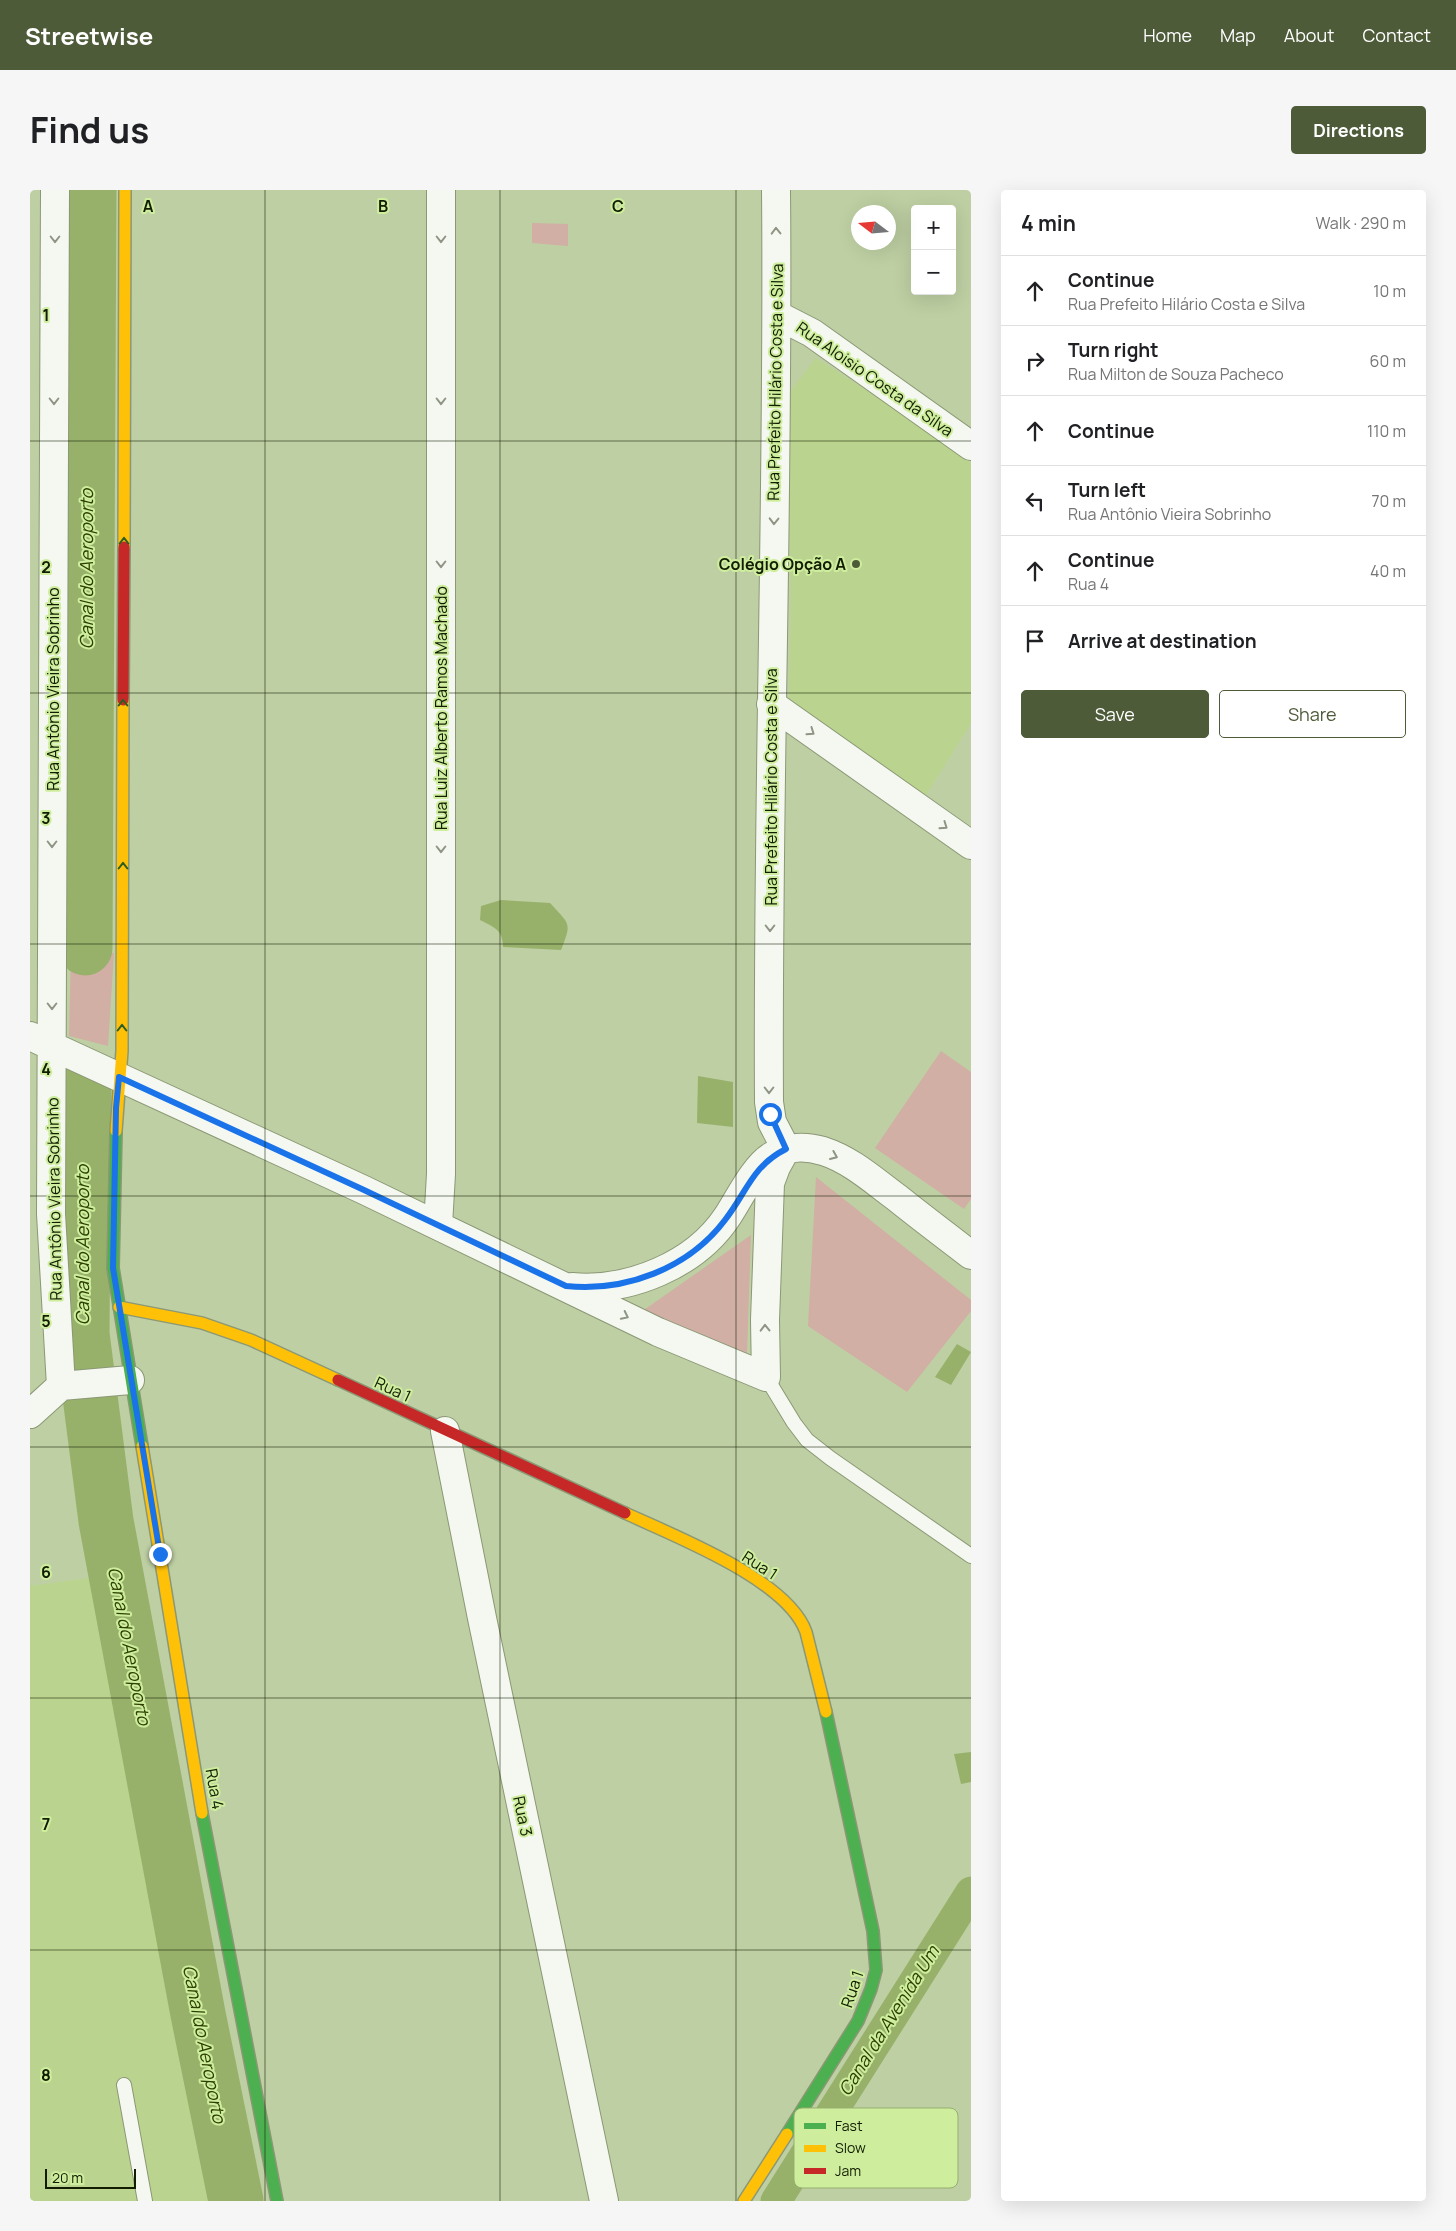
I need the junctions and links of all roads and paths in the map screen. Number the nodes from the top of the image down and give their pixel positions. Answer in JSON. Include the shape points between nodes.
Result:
{"nodes":[{"id":1,"x":55,"y":190,"type":"edge"},
{"id":2,"x":125,"y":190,"type":"edge"},
{"id":3,"x":441,"y":190,"type":"edge"},
{"id":4,"x":776,"y":190,"type":"edge"},
{"id":5,"x":777,"y":315,"type":"junction"},
{"id":6,"x":971,"y":446,"type":"edge"},
{"id":7,"x":771,"y":704,"type":"junction"},
{"id":8,"x":971,"y":845,"type":"edge"},
{"id":9,"x":41,"y":1041,"type":"edge"},
{"id":10,"x":119,"y":1077,"type":"junction"},
{"id":11,"x":786,"y":1149,"type":"junction"},
{"id":12,"x":438,"y":1226,"type":"junction"},
{"id":13,"x":971,"y":1255,"type":"edge"},
{"id":14,"x":566,"y":1286,"type":"junction"},
{"id":15,"x":119,"y":1307,"type":"junction"},
{"id":16,"x":766,"y":1377,"type":"junction"},
{"id":17,"x":120,"y":1381,"type":"junction"},
{"id":18,"x":70,"y":1386,"type":"junction"},
{"id":19,"x":30,"y":1414,"type":"edge"},
{"id":20,"x":445,"y":1431,"type":"junction"},
{"id":21,"x":971,"y":1556,"type":"edge"},
{"id":22,"x":124,"y":2085,"type":"dead end"},
{"id":23,"x":803,"y":2108,"type":"edge"},
{"id":24,"x":794,"y":2122,"type":"edge"},
{"id":25,"x":146,"y":2201,"type":"edge"},
{"id":26,"x":277,"y":2201,"type":"edge"},
{"id":27,"x":604,"y":2201,"type":"edge"},
{"id":28,"x":744,"y":2201,"type":"edge"}],
"edges":[{"from":1,"to":9,"type":"street","name":"Rua Antônio Vieira Sobrinho","one_way":true},
{"from":10,"to":2,"type":"street","one_way":true,"via":[[122,1051]]},
{"from":3,"to":12,"type":"street","name":"Rua Luiz Alberto Ramos Machado","one_way":true,"via":[[441,1174]]},
{"from":5,"to":4,"type":"street","name":"Rua Prefeito Hilário Costa e Silva","one_way":true},
{"from":5,"to":6,"type":"street","name":"Rua Aloisio Costa da Silva","via":[[812,333]]},
{"from":5,"to":7,"type":"street","name":"Rua Prefeito Hilário Costa e Silva","one_way":true},
{"from":7,"to":8,"type":"street","one_way":true},
{"from":7,"to":11,"type":"street","name":"Rua Prefeito Hilário Costa e Silva","one_way":true,"via":[[769,1102],[772,1122]]},
{"from":9,"to":10,"type":"street"},
{"from":9,"to":18,"type":"street","name":"Rua Antônio Vieira Sobrinho","via":[[51,1214]]},
{"from":10,"to":12,"type":"street"},
{"from":10,"to":15,"type":"street","via":[[113,1268]]},
{"from":11,"to":13,"type":"street","one_way":true,"via":[[810,1148],[850,1163]]},
{"from":11,"to":14,"type":"street","via":[[766,1161],[708,1239],[675,1263],[655,1274],[615,1286],[590,1289]]},
{"from":16,"to":11,"type":"street","one_way":true,"via":[[770,1182]]},
{"from":12,"to":14,"type":"street"},
{"from":14,"to":16,"type":"street","one_way":true,"via":[[658,1332]]},
{"from":15,"to":17,"type":"street"},
{"from":15,"to":20,"type":"street","name":"Rua 1","via":[[202,1323],[251,1340]]},
{"from":16,"to":21,"type":"lane","via":[[807,1440]]},
{"from":17,"to":18,"type":"street"},
{"from":17,"to":26,"type":"street","name":"Rua 4"},
{"from":18,"to":19,"type":"street"},
{"from":20,"to":23,"type":"street","name":"Rua 1","via":[[708,1552],[780,1598],[802,1621],[813,1653],[868,1908],[876,1971],[858,2021]]},
{"from":20,"to":27,"type":"street","name":"Rua 3"},
{"from":22,"to":25,"type":"lane"},
{"from":24,"to":28,"type":"street","name":"Rua 1"}]}
